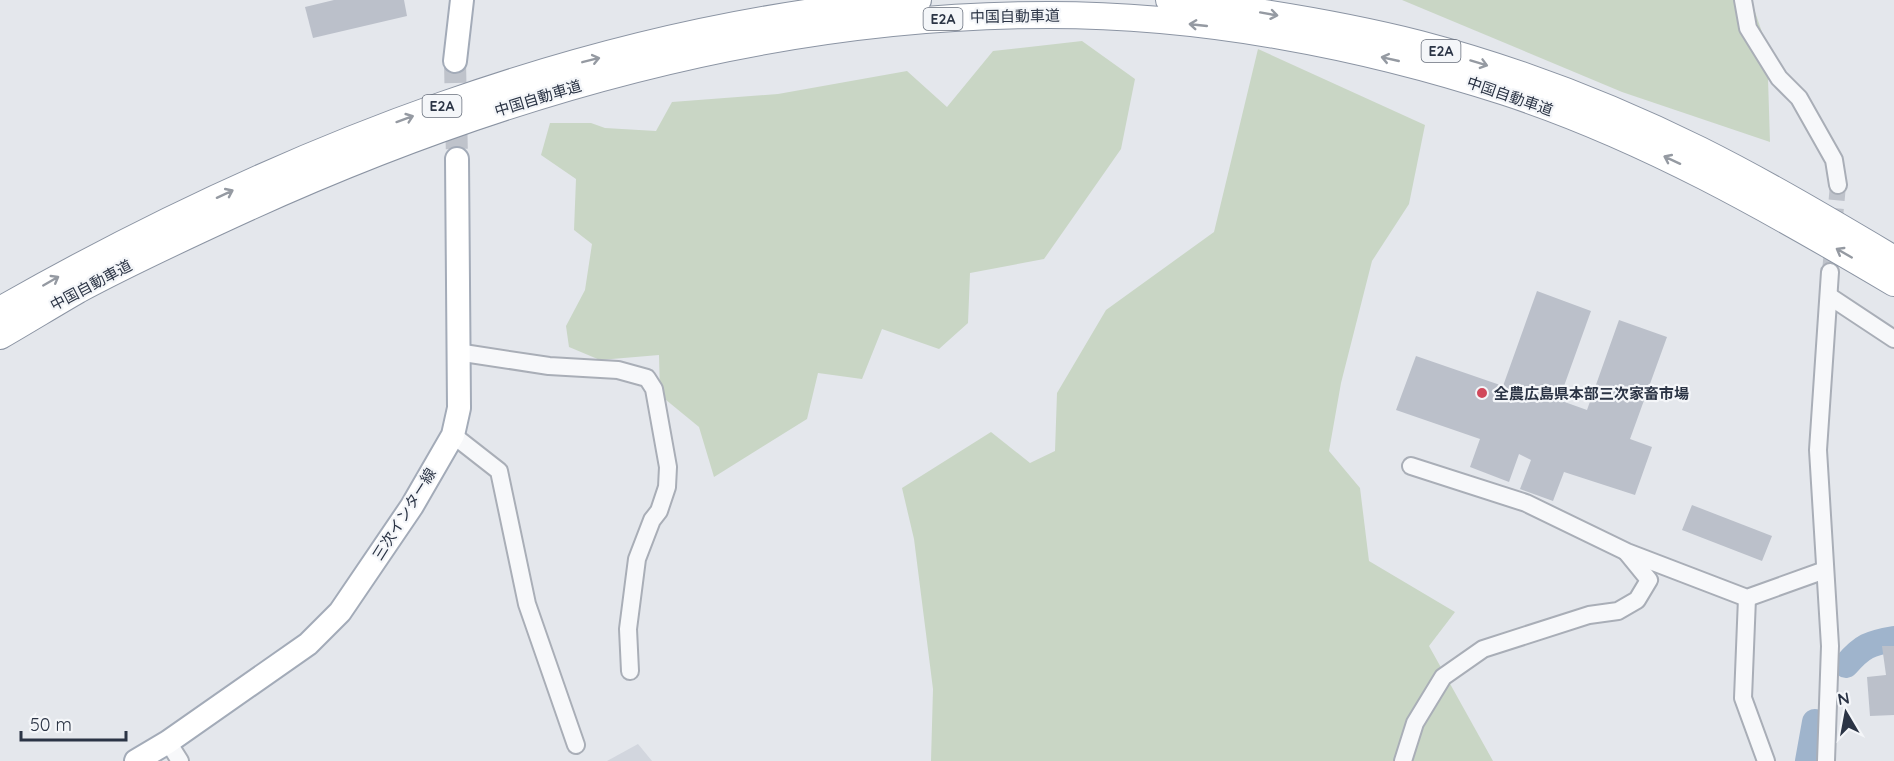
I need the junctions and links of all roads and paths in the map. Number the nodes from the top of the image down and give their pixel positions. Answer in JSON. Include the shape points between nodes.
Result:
{"nodes":[{"id":1,"x":462,"y":0,"type":"edge"},
{"id":2,"x":918,"y":0,"type":"edge"},
{"id":3,"x":1169,"y":0,"type":"edge"},
{"id":4,"x":1743,"y":0,"type":"edge"},
{"id":5,"x":455,"y":61,"type":"tunnel mouth"},
{"id":6,"x":1699,"y":149,"type":"junction"},
{"id":7,"x":457,"y":159,"type":"tunnel mouth"},
{"id":8,"x":1838,"y":185,"type":"tunnel mouth"},
{"id":9,"x":1894,"y":248,"type":"edge"},
{"id":10,"x":1894,"y":259,"type":"edge"},
{"id":11,"x":1830,"y":272,"type":"tunnel mouth"},
{"id":12,"x":1894,"y":283,"type":"edge"},
{"id":13,"x":1829,"y":296,"type":"junction"},
{"id":14,"x":0,"y":310,"type":"edge"},
{"id":15,"x":0,"y":336,"type":"edge"},
{"id":16,"x":1894,"y":339,"type":"edge"},
{"id":17,"x":457,"y":352,"type":"junction"},
{"id":18,"x":453,"y":435,"type":"junction"},
{"id":19,"x":1411,"y":466,"type":"dead end"},
{"id":20,"x":1627,"y":552,"type":"junction"},
{"id":21,"x":1826,"y":570,"type":"junction"},
{"id":22,"x":1747,"y":598,"type":"junction"},
{"id":23,"x":630,"y":671,"type":"dead end"},
{"id":24,"x":168,"y":742,"type":"junction"},
{"id":25,"x":576,"y":746,"type":"dead end"},
{"id":26,"x":136,"y":761,"type":"edge"},
{"id":27,"x":180,"y":761,"type":"edge"},
{"id":28,"x":1403,"y":761,"type":"edge"},
{"id":29,"x":1766,"y":761,"type":"edge"},
{"id":30,"x":1826,"y":761,"type":"edge"}],
"edges":[{"from":1,"to":5,"type":"main road"},
{"from":14,"to":2,"type":"highway","name":"中国自動車道","number":"E2A","one_way":true,"via":[[69,271],[261,177],[477,93],[571,65],[732,26],[810,12]]},
{"from":3,"to":6,"type":"highway","name":"中国自動車道","number":"E2A","one_way":true,"via":[[1321,23],[1421,45],[1597,104]]},
{"from":4,"to":8,"type":"street","via":[[1748,28],[1779,78],[1798,98],[1834,160]]},
{"from":6,"to":9,"type":"highway","via":[[1779,184]]},
{"from":6,"to":10,"type":"highway","name":"中国自動車道","number":"E2A"},
{"from":7,"to":17,"type":"main road","name":"三次インター線"},
{"from":11,"to":13,"type":"street"},
{"from":12,"to":15,"type":"highway","name":"中国自動車道","number":"E2A","one_way":true,"via":[[1762,206],[1608,131],[1508,93],[1419,66],[1227,28],[1144,19],[978,16],[893,22],[730,48],[488,113],[374,153],[272,196],[79,290]]},
{"from":13,"to":16,"type":"street"},
{"from":13,"to":21,"type":"street","via":[[1818,450]]},
{"from":17,"to":18,"type":"main road","name":"三次インター線","via":[[459,408]]},
{"from":17,"to":23,"type":"street","via":[[549,366],[618,370],[647,378],[654,389],[668,467],[667,487],[637,559],[628,628]]},
{"from":18,"to":24,"type":"main road","name":"三次インター線","via":[[412,506],[340,612],[308,644]]},
{"from":18,"to":25,"type":"street","via":[[499,471],[527,604]]},
{"from":19,"to":20,"type":"street","via":[[1526,503]]},
{"from":20,"to":22,"type":"street"},
{"from":20,"to":28,"type":"street","via":[[1649,580],[1636,600],[1618,611],[1589,615],[1483,649],[1443,677],[1414,723]]},
{"from":21,"to":22,"type":"street"},
{"from":21,"to":30,"type":"street","via":[[1830,646]]},
{"from":22,"to":29,"type":"street","via":[[1743,698]]},
{"from":24,"to":26,"type":"main road","name":"三次インター線"},
{"from":24,"to":27,"type":"street"}]}
